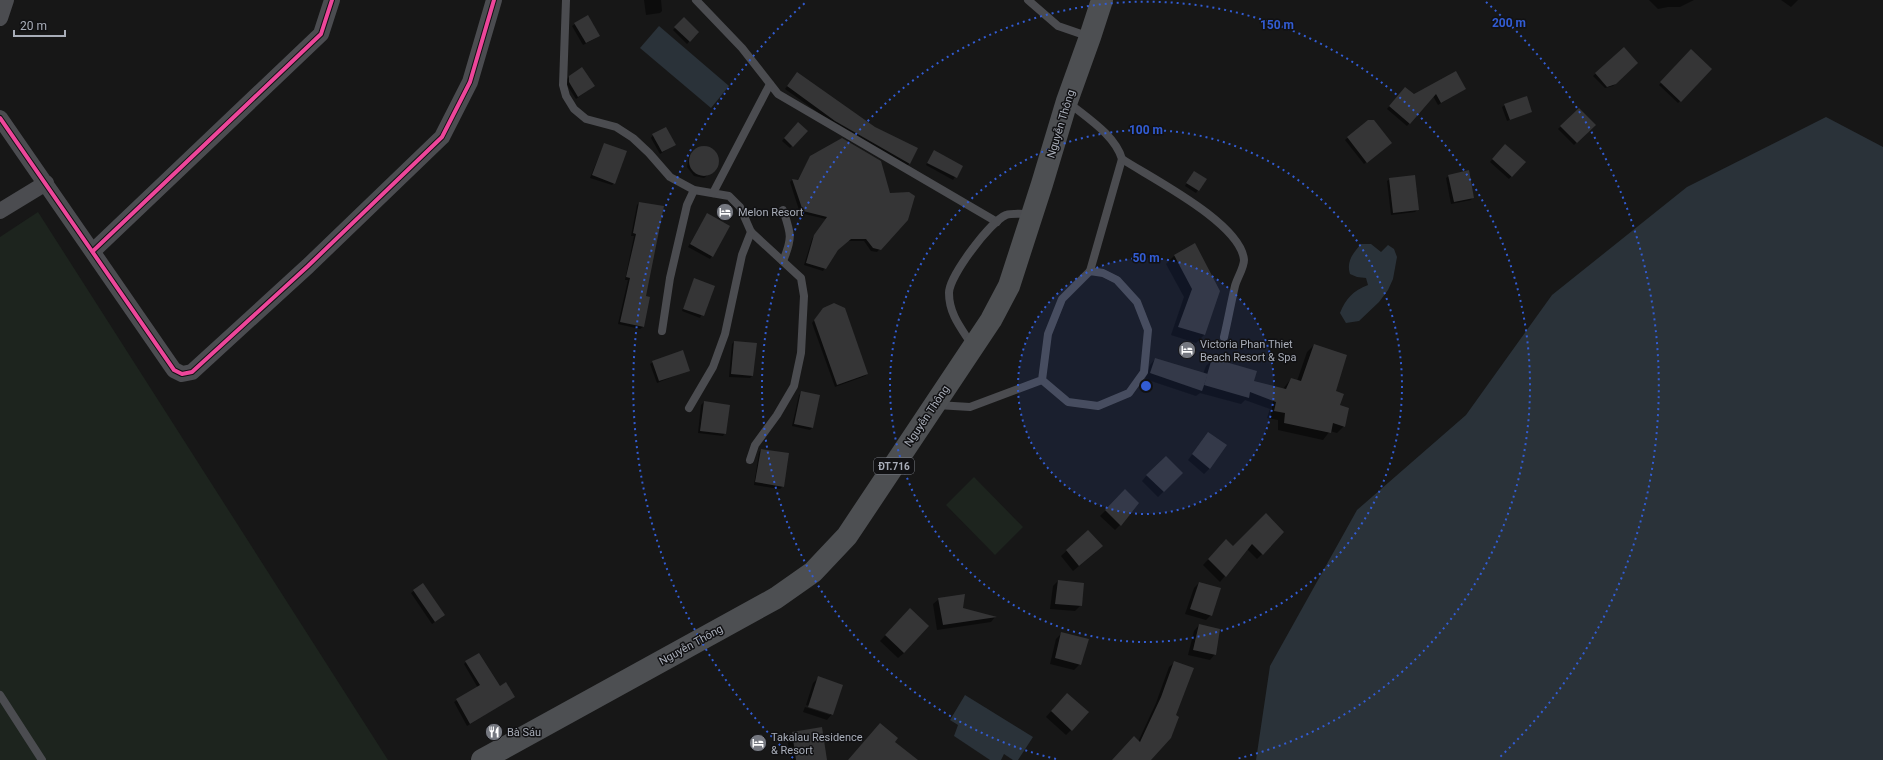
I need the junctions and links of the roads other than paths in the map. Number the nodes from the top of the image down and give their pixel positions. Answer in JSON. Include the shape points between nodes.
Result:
{"nodes":[{"id":1,"x":6,"y":0,"type":"edge"},
{"id":2,"x":332,"y":0,"type":"edge"},
{"id":3,"x":494,"y":0,"type":"edge"},
{"id":4,"x":566,"y":0,"type":"edge"},
{"id":5,"x":696,"y":0,"type":"edge"},
{"id":6,"x":1028,"y":0,"type":"edge"},
{"id":7,"x":1102,"y":0,"type":"edge"},
{"id":8,"x":0,"y":18,"type":"edge"},
{"id":9,"x":1090,"y":37,"type":"junction"},
{"id":10,"x":770,"y":84,"type":"junction"},
{"id":11,"x":1066,"y":100,"type":"junction"},
{"id":12,"x":0,"y":118,"type":"edge"},
{"id":13,"x":1122,"y":158,"type":"junction"},
{"id":14,"x":46,"y":183,"type":"junction"},
{"id":15,"x":694,"y":190,"type":"junction"},
{"id":16,"x":713,"y":192,"type":"junction"},
{"id":17,"x":784,"y":210,"type":"dead end"},
{"id":18,"x":0,"y":211,"type":"edge"},
{"id":19,"x":1033,"y":214,"type":"junction"},
{"id":20,"x":997,"y":222,"type":"junction"},
{"id":21,"x":751,"y":232,"type":"junction"},
{"id":22,"x":92,"y":251,"type":"junction"},
{"id":23,"x":783,"y":261,"type":"junction"},
{"id":24,"x":1090,"y":271,"type":"junction"},
{"id":25,"x":662,"y":331,"type":"dead end"},
{"id":26,"x":1224,"y":337,"type":"dead end"},
{"id":27,"x":973,"y":347,"type":"junction"},
{"id":28,"x":1042,"y":380,"type":"junction"},
{"id":29,"x":934,"y":405,"type":"junction"},
{"id":30,"x":689,"y":408,"type":"dead end"},
{"id":31,"x":750,"y":460,"type":"dead end"},
{"id":32,"x":0,"y":695,"type":"edge"},
{"id":33,"x":493,"y":757,"type":"edge"},
{"id":34,"x":42,"y":760,"type":"edge"}],
"edges":[{"from":1,"to":8,"type":"street"},
{"from":2,"to":22,"type":"street","via":[[321,34]]},
{"from":3,"to":22,"type":"street","via":[[470,82],[442,137],[308,266],[192,372],[182,374],[174,370]]},
{"from":4,"to":15,"type":"lane","via":[[563,85],[574,109],[586,119],[616,127],[633,138],[670,177]]},
{"from":5,"to":10,"type":"lane","via":[[742,48]]},
{"from":6,"to":9,"type":"lane","via":[[1058,26]]},
{"from":7,"to":9,"type":"main road","name":"Nguyễn Thông","number":"ĐT.716"},
{"from":9,"to":11,"type":"main road","name":"Nguyễn Thông","number":"ĐT.716"},
{"from":10,"to":16,"type":"lane"},
{"from":10,"to":20,"type":"lane","via":[[778,94]]},
{"from":11,"to":13,"type":"lane","via":[[1110,139],[1120,151]]},
{"from":11,"to":19,"type":"main road","name":"Nguyễn Thông","number":"ĐT.716"},
{"from":12,"to":14,"type":"street"},
{"from":13,"to":24,"type":"lane"},
{"from":13,"to":26,"type":"lane","via":[[1196,203],[1239,246],[1244,261],[1235,284]]},
{"from":14,"to":18,"type":"street"},
{"from":14,"to":22,"type":"street"},
{"from":15,"to":16,"type":"lane"},
{"from":15,"to":25,"type":"lane","via":[[687,205],[670,278]]},
{"from":16,"to":21,"type":"lane","via":[[729,196],[740,207]]},
{"from":17,"to":23,"type":"lane","via":[[791,235]]},
{"from":19,"to":20,"type":"lane","via":[[1006,215]]},
{"from":19,"to":27,"type":"main road","name":"Nguyễn Thông","number":"ĐT.716","via":[[1009,286]]},
{"from":20,"to":27,"type":"lane","via":[[984,234],[962,263],[949,291],[952,313]]},
{"from":21,"to":23,"type":"lane"},
{"from":21,"to":30,"type":"lane","via":[[742,255],[725,334],[714,367]]},
{"from":23,"to":31,"type":"lane","via":[[801,278],[804,296],[801,353],[794,386],[755,445]]},
{"from":24,"to":28,"type":"lane","via":[[1062,299],[1048,334]]},
{"from":24,"to":28,"type":"lane","via":[[1103,273],[1116,280],[1137,302],[1148,330],[1144,372],[1129,393],[1098,406],[1068,402]]},
{"from":27,"to":29,"type":"main road","name":"Nguyễn Thông","number":"ĐT.716"},
{"from":28,"to":29,"type":"lane","via":[[970,407]]},
{"from":29,"to":33,"type":"main road","name":"Nguyễn Thông","number":"ĐT.716","via":[[847,536],[813,572],[776,598]]},
{"from":32,"to":34,"type":"lane"}]}
